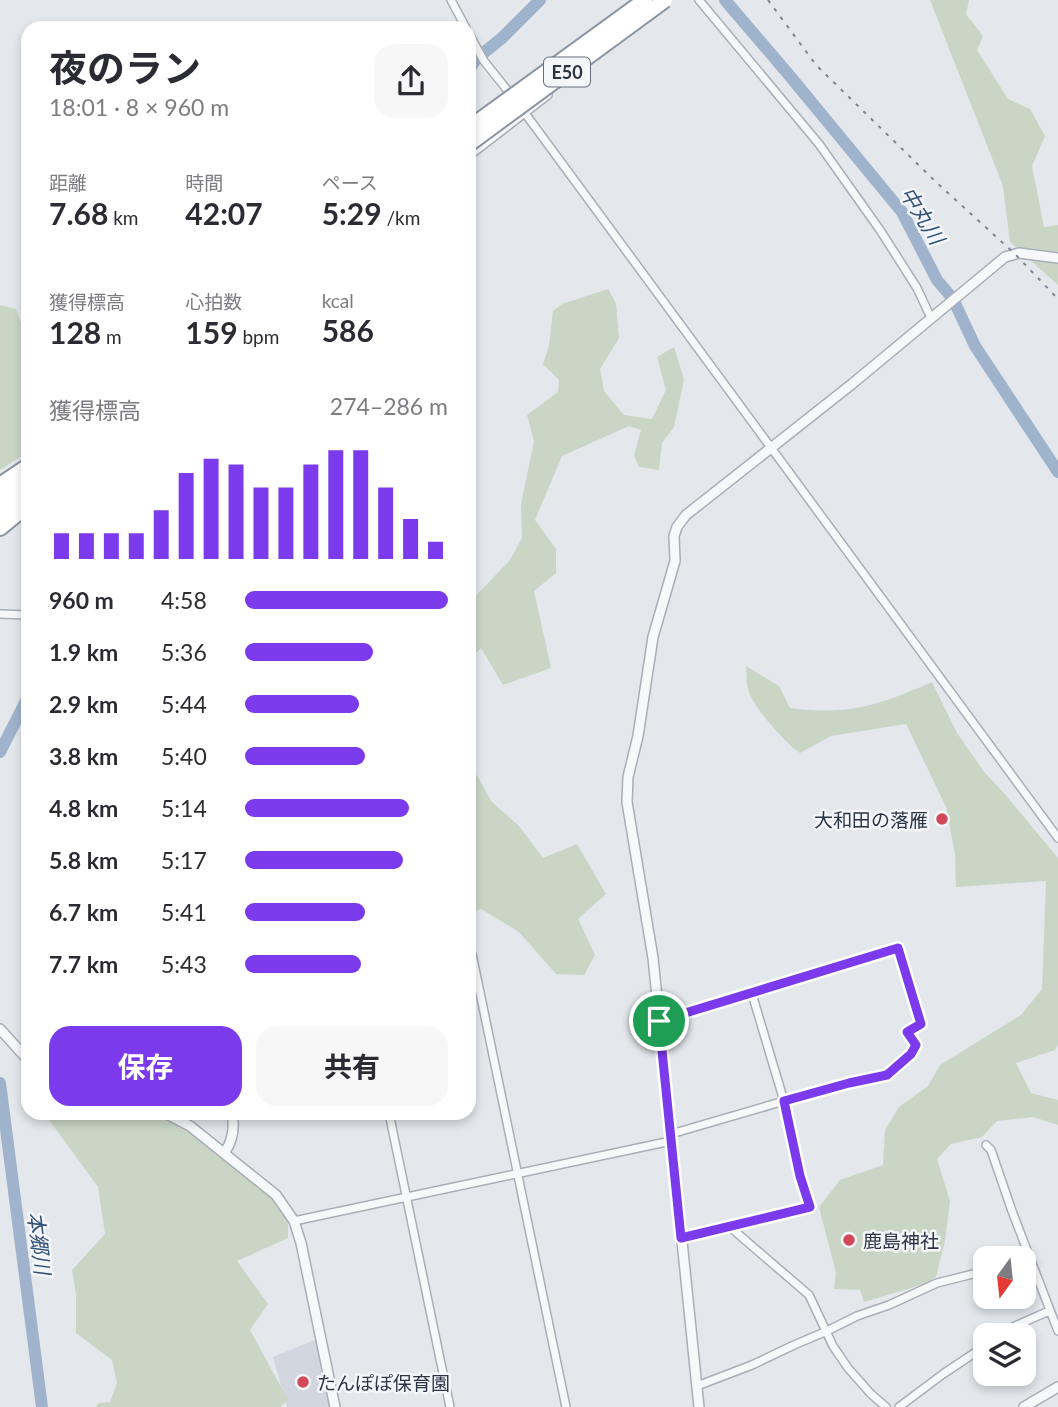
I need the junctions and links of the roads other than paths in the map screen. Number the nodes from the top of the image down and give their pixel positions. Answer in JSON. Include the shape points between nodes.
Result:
{"nodes":[{"id":1,"x":451,"y":0,"type":"edge"},
{"id":2,"x":645,"y":0,"type":"edge"},
{"id":3,"x":665,"y":0,"type":"edge"},
{"id":4,"x":699,"y":0,"type":"edge"},
{"id":5,"x":462,"y":21,"type":"edge"},
{"id":6,"x":476,"y":47,"type":"edge"},
{"id":7,"x":548,"y":95,"type":"dead end"},
{"id":8,"x":525,"y":113,"type":"junction"},
{"id":9,"x":476,"y":123,"type":"edge"},
{"id":10,"x":476,"y":139,"type":"edge"},
{"id":11,"x":476,"y":151,"type":"edge"},
{"id":12,"x":1058,"y":258,"type":"edge"},
{"id":13,"x":931,"y":318,"type":"junction"},
{"id":14,"x":770,"y":448,"type":"junction"},
{"id":15,"x":21,"y":471,"type":"edge"},
{"id":16,"x":21,"y":482,"type":"edge"},
{"id":17,"x":0,"y":485,"type":"edge"},
{"id":18,"x":21,"y":497,"type":"edge"},
{"id":19,"x":0,"y":500,"type":"edge"},
{"id":20,"x":21,"y":511,"type":"edge"},
{"id":21,"x":0,"y":514,"type":"edge"},
{"id":22,"x":0,"y":528,"type":"edge"},
{"id":23,"x":0,"y":614,"type":"edge"},
{"id":24,"x":21,"y":615,"type":"edge"},
{"id":25,"x":1058,"y":838,"type":"edge"},
{"id":26,"x":476,"y":974,"type":"edge"},
{"id":27,"x":752,"y":994,"type":"junction"},
{"id":28,"x":659,"y":1021,"type":"junction"},
{"id":29,"x":0,"y":1029,"type":"edge"},
{"id":30,"x":21,"y":1052,"type":"edge"},
{"id":31,"x":784,"y":1101,"type":"junction"},
{"id":32,"x":178,"y":1120,"type":"edge"},
{"id":33,"x":233,"y":1120,"type":"edge"},
{"id":34,"x":390,"y":1120,"type":"edge"},
{"id":35,"x":671,"y":1138,"type":"junction"},
{"id":36,"x":986,"y":1145,"type":"dead end"},
{"id":37,"x":225,"y":1152,"type":"junction"},
{"id":38,"x":517,"y":1174,"type":"junction"},
{"id":39,"x":406,"y":1197,"type":"junction"},
{"id":40,"x":294,"y":1221,"type":"junction"},
{"id":41,"x":730,"y":1227,"type":"junction"},
{"id":42,"x":681,"y":1238,"type":"junction"},
{"id":43,"x":1022,"y":1246,"type":"edge"},
{"id":44,"x":973,"y":1274,"type":"edge"},
{"id":45,"x":1036,"y":1282,"type":"edge"},
{"id":46,"x":1049,"y":1311,"type":"junction"},
{"id":47,"x":1023,"y":1323,"type":"edge"},
{"id":48,"x":827,"y":1331,"type":"junction"},
{"id":49,"x":1058,"y":1331,"type":"edge"},
{"id":50,"x":973,"y":1354,"type":"edge"},
{"id":51,"x":697,"y":1387,"type":"junction"},
{"id":52,"x":1058,"y":1387,"type":"edge"},
{"id":53,"x":335,"y":1407,"type":"edge"},
{"id":54,"x":450,"y":1407,"type":"edge"},
{"id":55,"x":566,"y":1407,"type":"edge"},
{"id":56,"x":699,"y":1407,"type":"edge"},
{"id":57,"x":886,"y":1407,"type":"edge"},
{"id":58,"x":899,"y":1407,"type":"edge"},
{"id":59,"x":1024,"y":1407,"type":"edge"}],
"edges":[{"from":1,"to":5,"type":"street"},
{"from":2,"to":9,"type":"highway","number":"E50","bridge":true},
{"from":3,"to":10,"type":"highway","number":"E50","bridge":true},
{"from":4,"to":13,"type":"street","via":[[819,144],[880,230]]},
{"from":6,"to":8,"type":"street"},
{"from":7,"to":8,"type":"street"},
{"from":8,"to":11,"type":"street"},
{"from":8,"to":14,"type":"street"},
{"from":12,"to":13,"type":"street","via":[[1019,253],[1004,257]]},
{"from":13,"to":14,"type":"street"},
{"from":14,"to":25,"type":"street"},
{"from":14,"to":28,"type":"street","via":[[685,515],[677,527],[675,561],[653,637],[626,802]]},
{"from":15,"to":17,"type":"highway"},
{"from":16,"to":19,"type":"highway"},
{"from":18,"to":21,"type":"highway"},
{"from":20,"to":22,"type":"highway"},
{"from":23,"to":24,"type":"street"},
{"from":26,"to":38,"type":"street"},
{"from":27,"to":28,"type":"street"},
{"from":27,"to":31,"type":"street"},
{"from":27,"to":31,"type":"street","via":[[898,948],[921,1024],[907,1032],[916,1045],[911,1054],[887,1075]]},
{"from":28,"to":35,"type":"street"},
{"from":29,"to":30,"type":"street"},
{"from":31,"to":35,"type":"street"},
{"from":31,"to":41,"type":"street","via":[[810,1207]]},
{"from":32,"to":37,"type":"street"},
{"from":33,"to":37,"type":"street"},
{"from":34,"to":39,"type":"street"},
{"from":35,"to":38,"type":"street"},
{"from":35,"to":42,"type":"street"},
{"from":36,"to":43,"type":"street"},
{"from":37,"to":40,"type":"street","via":[[276,1195]]},
{"from":38,"to":39,"type":"street"},
{"from":38,"to":55,"type":"street"},
{"from":39,"to":40,"type":"street"},
{"from":39,"to":54,"type":"street"},
{"from":40,"to":53,"type":"street"},
{"from":41,"to":42,"type":"street"},
{"from":41,"to":48,"type":"street","via":[[810,1295]]},
{"from":42,"to":51,"type":"street"},
{"from":44,"to":48,"type":"street","via":[[937,1283]]},
{"from":45,"to":46,"type":"street"},
{"from":46,"to":47,"type":"street"},
{"from":46,"to":49,"type":"street"},
{"from":48,"to":51,"type":"street"},
{"from":48,"to":57,"type":"street","via":[[848,1368]]},
{"from":50,"to":58,"type":"street"},
{"from":51,"to":56,"type":"street"},
{"from":52,"to":59,"type":"street"}]}
